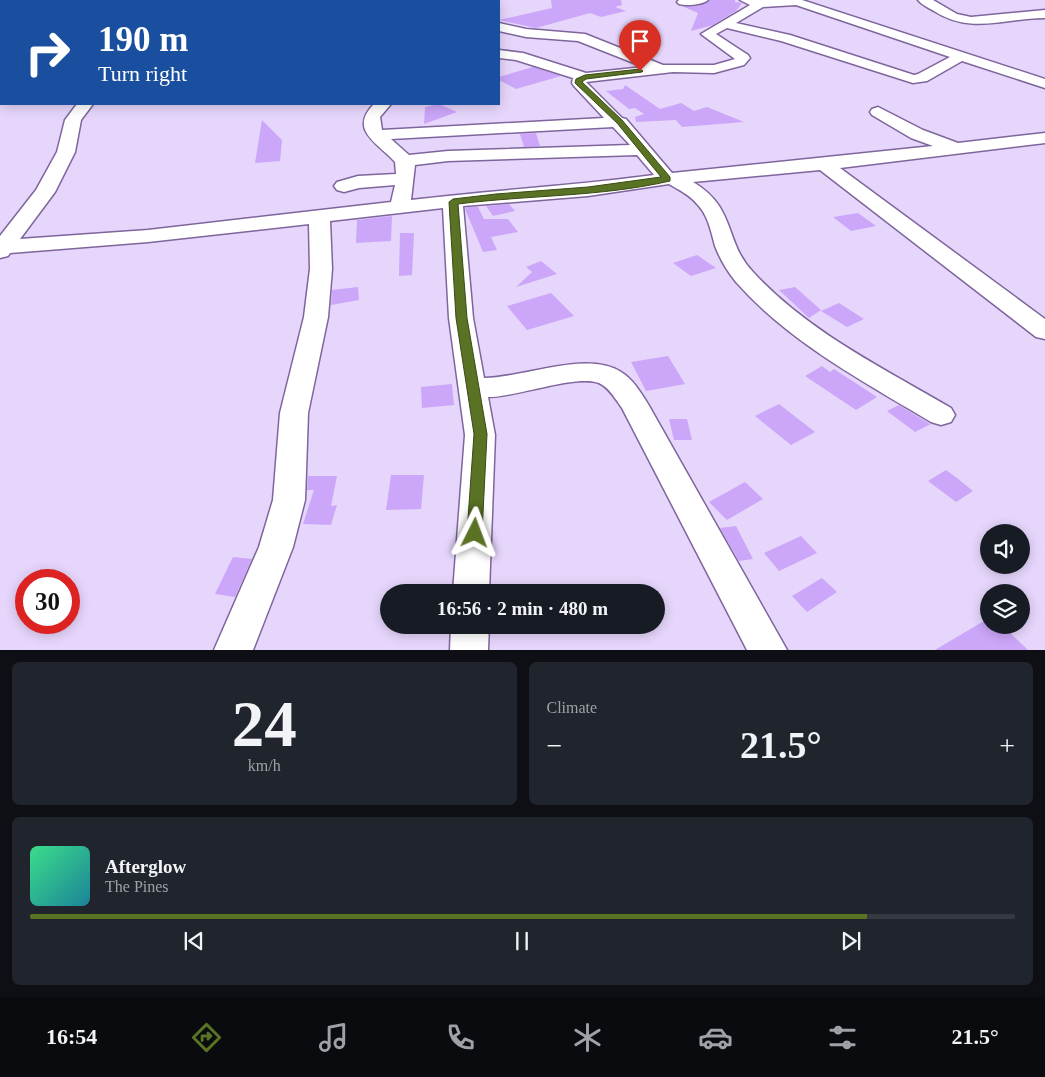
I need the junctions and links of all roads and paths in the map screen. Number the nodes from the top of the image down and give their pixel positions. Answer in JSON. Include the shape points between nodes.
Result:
{"nodes":[{"id":1,"x":702,"y":0,"type":"edge"},
{"id":2,"x":924,"y":0,"type":"edge"},
{"id":3,"x":0,"y":1,"type":"edge"},
{"id":4,"x":797,"y":1,"type":"edge"},
{"id":5,"x":683,"y":2,"type":"dead end"},
{"id":6,"x":753,"y":2,"type":"edge"},
{"id":7,"x":0,"y":8,"type":"edge"},
{"id":8,"x":1045,"y":14,"type":"edge"},
{"id":9,"x":725,"y":24,"type":"junction"},
{"id":10,"x":500,"y":27,"type":"edge"},
{"id":11,"x":877,"y":29,"type":"junction"},
{"id":12,"x":859,"y":34,"type":"dead end"},
{"id":13,"x":841,"y":40,"type":"dead end"},
{"id":14,"x":819,"y":49,"type":"junction"},
{"id":15,"x":500,"y":54,"type":"edge"},
{"id":16,"x":960,"y":57,"type":"junction"},
{"id":17,"x":661,"y":69,"type":"junction"},
{"id":18,"x":585,"y":77,"type":"junction"},
{"id":19,"x":1045,"y":84,"type":"edge"},
{"id":20,"x":84,"y":105,"type":"edge"},
{"id":21,"x":382,"y":105,"type":"edge"},
{"id":22,"x":878,"y":112,"type":"dead end"},
{"id":23,"x":620,"y":122,"type":"junction"},
{"id":24,"x":377,"y":135,"type":"junction"},
{"id":25,"x":1045,"y":138,"type":"edge"},
{"id":26,"x":958,"y":148,"type":"junction"},
{"id":27,"x":642,"y":150,"type":"junction"},
{"id":28,"x":824,"y":164,"type":"junction"},
{"id":29,"x":404,"y":170,"type":"junction"},
{"id":30,"x":670,"y":179,"type":"junction"},
{"id":31,"x":344,"y":186,"type":"dead end"},
{"id":32,"x":453,"y":202,"type":"junction"},
{"id":33,"x":400,"y":207,"type":"junction"},
{"id":34,"x":319,"y":215,"type":"junction"},
{"id":35,"x":1,"y":249,"type":"edge"},
{"id":36,"x":1045,"y":332,"type":"edge"},
{"id":37,"x":474,"y":387,"type":"junction"},
{"id":38,"x":941,"y":415,"type":"dead end"},
{"id":39,"x":471,"y":584,"type":"edge"},
{"id":40,"x":470,"y":634,"type":"edge"},
{"id":41,"x":233,"y":650,"type":"edge"},
{"id":42,"x":469,"y":650,"type":"edge"},
{"id":43,"x":768,"y":650,"type":"edge"}],
"edges":[{"from":1,"to":5,"type":"street"},
{"from":2,"to":8,"type":"street","via":[[954,17],[970,21]]},
{"from":3,"to":7,"type":"street"},
{"from":4,"to":6,"type":"street"},
{"from":4,"to":11,"type":"street"},
{"from":6,"to":9,"type":"street"},
{"from":9,"to":14,"type":"street"},
{"from":9,"to":17,"type":"street","via":[[707,34],[742,60],[714,69]]},
{"from":10,"to":17,"type":"street","via":[[526,34],[580,37]]},
{"from":11,"to":12,"type":"street"},
{"from":11,"to":16,"type":"street"},
{"from":13,"to":14,"type":"street"},
{"from":14,"to":16,"type":"street","via":[[913,80]]},
{"from":15,"to":18,"type":"street","via":[[518,56]]},
{"from":16,"to":19,"type":"street"},
{"from":17,"to":18,"type":"street"},
{"from":18,"to":23,"type":"street","via":[[579,83]]},
{"from":20,"to":35,"type":"street","via":[[73,120],[66,152],[45,192]]},
{"from":21,"to":24,"type":"street","via":[[371,119]]},
{"from":22,"to":26,"type":"street","via":[[917,134]]},
{"from":23,"to":24,"type":"street"},
{"from":23,"to":27,"type":"street"},
{"from":24,"to":29,"type":"street"},
{"from":25,"to":26,"type":"street"},
{"from":26,"to":28,"type":"street"},
{"from":27,"to":29,"type":"street","via":[[448,156]]},
{"from":27,"to":30,"type":"street"},
{"from":28,"to":30,"type":"street"},
{"from":28,"to":36,"type":"street"},
{"from":29,"to":31,"type":"street"},
{"from":29,"to":33,"type":"street"},
{"from":30,"to":32,"type":"street"},
{"from":30,"to":38,"type":"street","via":[[696,193],[708,204],[718,220],[733,264],[772,304],[865,370]]},
{"from":32,"to":33,"type":"street"},
{"from":32,"to":37,"type":"street","via":[[462,318]]},
{"from":33,"to":34,"type":"street"},
{"from":34,"to":35,"type":"street","via":[[148,236]]},
{"from":34,"to":41,"type":"street","via":[[321,268],[316,317],[294,413],[289,500],[276,547]]},
{"from":37,"to":39,"type":"street","via":[[480,434]]},
{"from":37,"to":43,"type":"street","via":[[506,387],[592,373],[608,376],[619,385],[634,404]]},
{"from":40,"to":42,"type":"street"}]}
